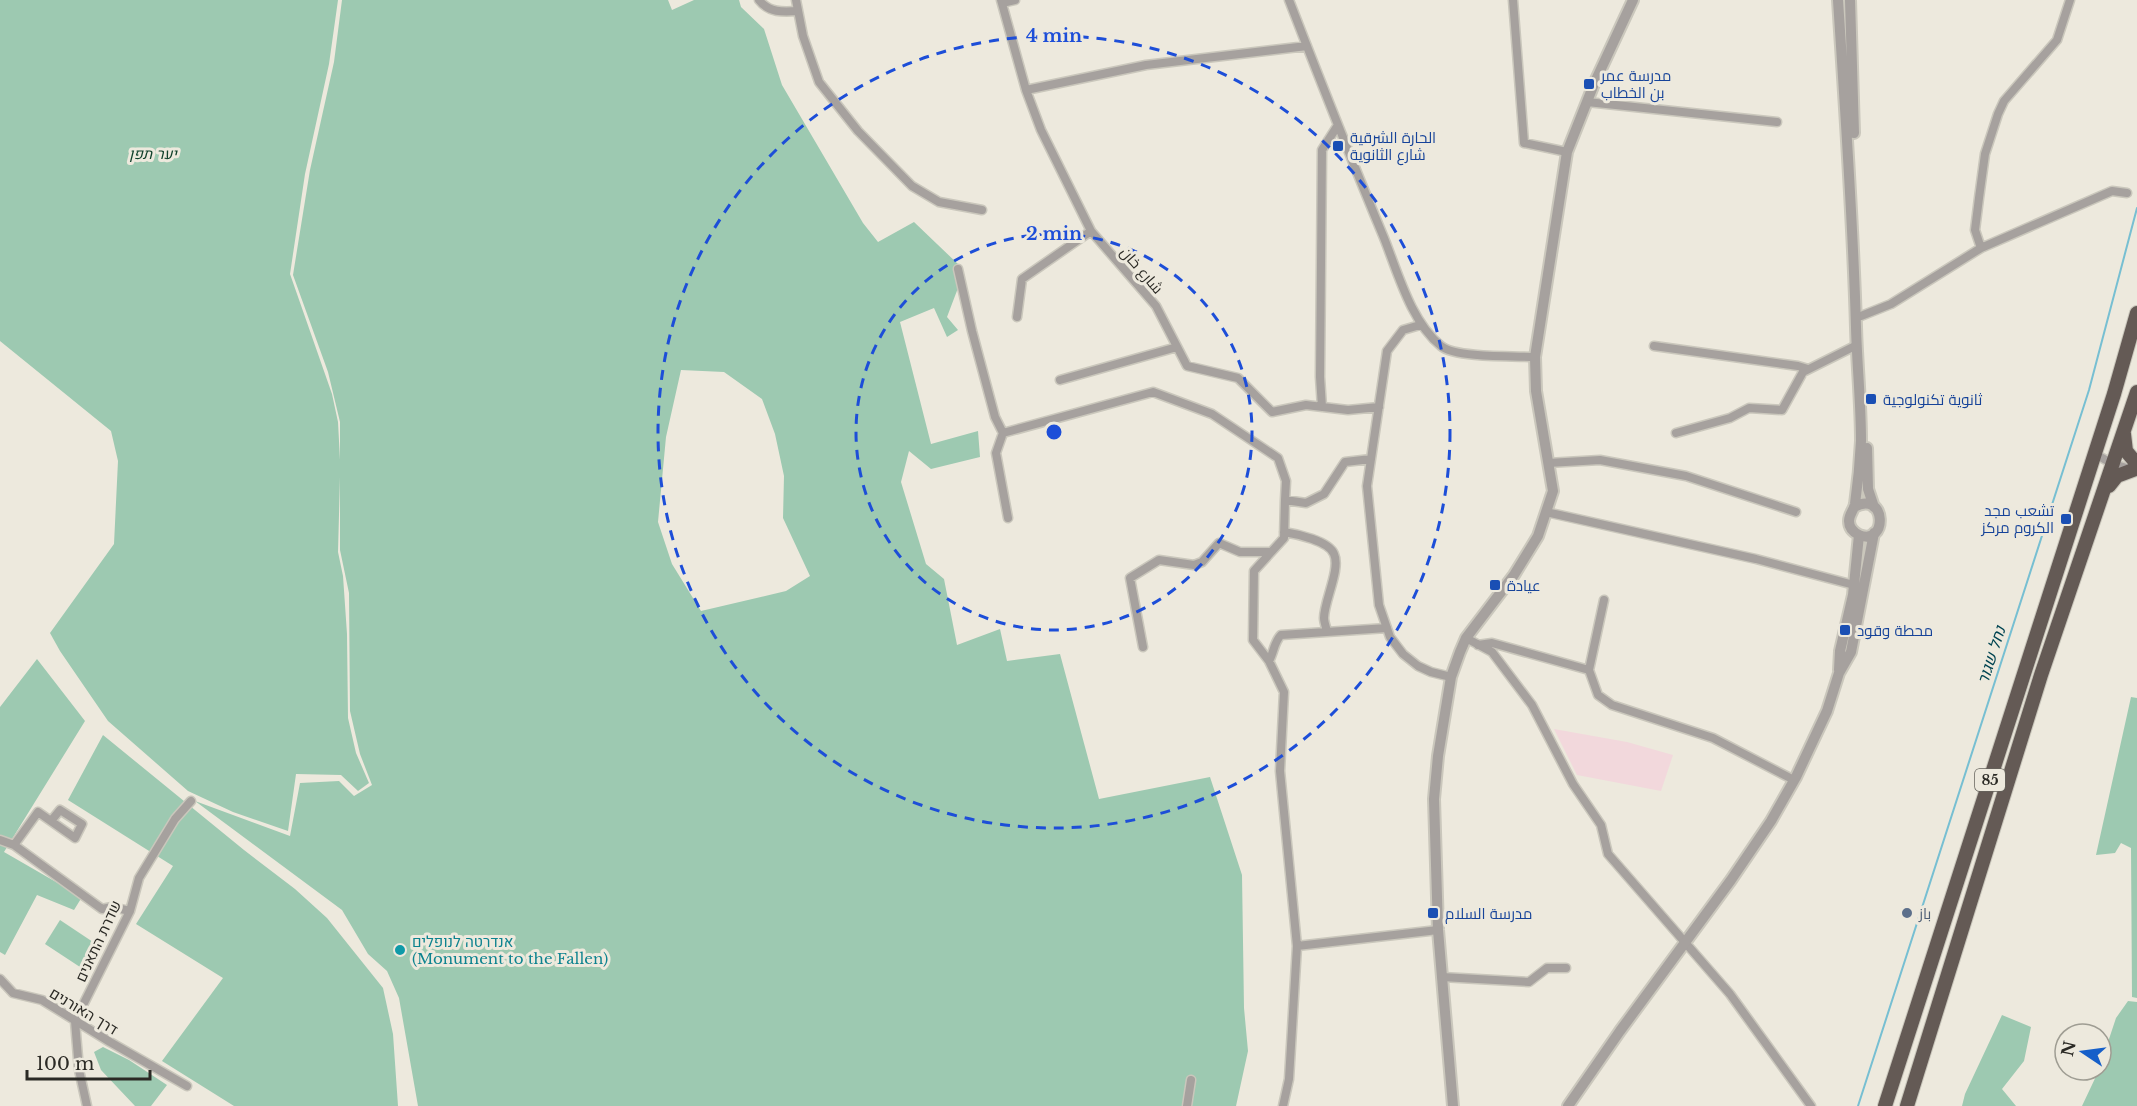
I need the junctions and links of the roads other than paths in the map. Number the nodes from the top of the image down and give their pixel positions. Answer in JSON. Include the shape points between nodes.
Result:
{"nodes":[{"id":1,"x":759,"y":0,"type":"edge"},
{"id":2,"x":796,"y":0,"type":"edge"},
{"id":3,"x":1015,"y":0,"type":"edge"},
{"id":4,"x":1289,"y":0,"type":"edge"},
{"id":5,"x":1513,"y":0,"type":"edge"},
{"id":6,"x":1633,"y":0,"type":"edge"},
{"id":7,"x":1838,"y":0,"type":"edge"},
{"id":8,"x":1850,"y":0,"type":"edge"},
{"id":9,"x":2070,"y":0,"type":"edge"},
{"id":10,"x":1001,"y":2,"type":"edge"},
{"id":11,"x":798,"y":11,"type":"junction"},
{"id":12,"x":1307,"y":46,"type":"junction"},
{"id":13,"x":1026,"y":90,"type":"junction"},
{"id":14,"x":1587,"y":102,"type":"junction"},
{"id":15,"x":1776,"y":122,"type":"dead end"},
{"id":16,"x":1338,"y":125,"type":"junction"},
{"id":17,"x":1567,"y":152,"type":"junction"},
{"id":18,"x":2127,"y":193,"type":"dead end"},
{"id":19,"x":982,"y":210,"type":"dead end"},
{"id":20,"x":1091,"y":231,"type":"junction"},
{"id":21,"x":1981,"y":248,"type":"junction"},
{"id":22,"x":958,"y":269,"type":"dead end"},
{"id":23,"x":2137,"y":313,"type":"edge"},
{"id":24,"x":1861,"y":316,"type":"junction"},
{"id":25,"x":1017,"y":317,"type":"dead end"},
{"id":26,"x":1420,"y":325,"type":"junction"},
{"id":27,"x":1857,"y":345,"type":"junction"},
{"id":28,"x":1654,"y":346,"type":"dead end"},
{"id":29,"x":1177,"y":347,"type":"junction"},
{"id":30,"x":1535,"y":357,"type":"junction"},
{"id":31,"x":1808,"y":369,"type":"junction"},
{"id":32,"x":1060,"y":380,"type":"dead end"},
{"id":33,"x":2137,"y":392,"type":"edge"},
{"id":34,"x":1322,"y":407,"type":"junction"},
{"id":35,"x":1379,"y":407,"type":"junction"},
{"id":36,"x":2124,"y":432,"type":"junction"},
{"id":37,"x":1003,"y":433,"type":"junction"},
{"id":38,"x":1676,"y":433,"type":"dead end"},
{"id":39,"x":2095,"y":454,"type":"junction"},
{"id":40,"x":1371,"y":459,"type":"junction"},
{"id":41,"x":2114,"y":461,"type":"junction"},
{"id":42,"x":1548,"y":463,"type":"junction"},
{"id":43,"x":2136,"y":468,"type":"edge"},
{"id":44,"x":2104,"y":492,"type":"junction"},
{"id":45,"x":1286,"y":500,"type":"junction"},
{"id":46,"x":1854,"y":507,"type":"junction"},
{"id":47,"x":1874,"y":507,"type":"junction"},
{"id":48,"x":1546,"y":512,"type":"junction"},
{"id":49,"x":1796,"y":512,"type":"dead end"},
{"id":50,"x":1008,"y":518,"type":"dead end"},
{"id":51,"x":1284,"y":532,"type":"junction"},
{"id":52,"x":1874,"y":533,"type":"junction"},
{"id":53,"x":1859,"y":535,"type":"junction"},
{"id":54,"x":1271,"y":552,"type":"junction"},
{"id":55,"x":1854,"y":585,"type":"junction"},
{"id":56,"x":1604,"y":600,"type":"dead end"},
{"id":57,"x":1387,"y":628,"type":"junction"},
{"id":58,"x":1327,"y":632,"type":"junction"},
{"id":59,"x":1466,"y":638,"type":"junction"},
{"id":60,"x":1478,"y":645,"type":"junction"},
{"id":61,"x":1143,"y":647,"type":"dead end"},
{"id":62,"x":1269,"y":661,"type":"junction"},
{"id":63,"x":1589,"y":670,"type":"junction"},
{"id":64,"x":1839,"y":673,"type":"junction"},
{"id":65,"x":1451,"y":677,"type":"junction"},
{"id":66,"x":1794,"y":780,"type":"junction"},
{"id":67,"x":191,"y":801,"type":"dead end"},
{"id":68,"x":51,"y":821,"type":"dead end"},
{"id":69,"x":0,"y":840,"type":"edge"},
{"id":70,"x":14,"y":845,"type":"junction"},
{"id":71,"x":130,"y":911,"type":"junction"},
{"id":72,"x":1438,"y":930,"type":"junction"},
{"id":73,"x":1685,"y":942,"type":"junction"},
{"id":74,"x":1297,"y":946,"type":"junction"},
{"id":75,"x":1566,"y":968,"type":"dead end"},
{"id":76,"x":1442,"y":977,"type":"junction"},
{"id":77,"x":0,"y":979,"type":"edge"},
{"id":78,"x":75,"y":1021,"type":"junction"},
{"id":79,"x":1191,"y":1080,"type":"dead end"},
{"id":80,"x":1584,"y":1085,"type":"junction"},
{"id":81,"x":187,"y":1086,"type":"dead end"},
{"id":82,"x":87,"y":1106,"type":"edge"},
{"id":83,"x":1187,"y":1106,"type":"edge"},
{"id":84,"x":1283,"y":1106,"type":"edge"},
{"id":85,"x":1453,"y":1106,"type":"edge"},
{"id":86,"x":1568,"y":1106,"type":"edge"},
{"id":87,"x":1575,"y":1106,"type":"edge"},
{"id":88,"x":1812,"y":1106,"type":"edge"},
{"id":89,"x":1885,"y":1106,"type":"edge"},
{"id":90,"x":1907,"y":1106,"type":"edge"}],
"edges":[{"from":1,"to":11,"type":"street","via":[[777,12]]},
{"from":2,"to":11,"type":"street"},
{"from":3,"to":10,"type":"street"},
{"from":4,"to":12,"type":"street"},
{"from":5,"to":17,"type":"street","via":[[1524,143]]},
{"from":6,"to":14,"type":"street"},
{"from":7,"to":27,"type":"street","via":[[1850,157]]},
{"from":8,"to":24,"type":"street"},
{"from":9,"to":21,"type":"street","via":[[2057,40],[2004,101],[1998,114],[1985,154],[1979,198],[1975,230]]},
{"from":10,"to":13,"type":"street","name":"شارع خان"},
{"from":11,"to":19,"type":"street","via":[[819,82],[858,130],[912,186],[939,202]]},
{"from":12,"to":13,"type":"street","via":[[1146,65]]},
{"from":12,"to":16,"type":"street"},
{"from":13,"to":20,"type":"street","name":"شارع خان","via":[[1041,130]]},
{"from":14,"to":15,"type":"street"},
{"from":14,"to":17,"type":"street"},
{"from":16,"to":26,"type":"street"},
{"from":16,"to":34,"type":"street","via":[[1322,150]]},
{"from":17,"to":30,"type":"street"},
{"from":18,"to":21,"type":"street","via":[[2112,191]]},
{"from":20,"to":25,"type":"street","via":[[1022,279]]},
{"from":20,"to":29,"type":"street","name":"شارع خان","via":[[1156,306]]},
{"from":21,"to":24,"type":"street","via":[[1891,304]]},
{"from":22,"to":37,"type":"street","via":[[980,363]]},
{"from":23,"to":39,"type":"highway","number":"85"},
{"from":24,"to":47,"type":"street","via":[[1868,489]]},
{"from":26,"to":30,"type":"street","via":[[1442,348],[1493,356]]},
{"from":26,"to":35,"type":"street","via":[[1403,330],[1387,351]]},
{"from":27,"to":31,"type":"street"},
{"from":27,"to":46,"type":"street","via":[[1861,448]]},
{"from":28,"to":31,"type":"street"},
{"from":29,"to":32,"type":"street"},
{"from":29,"to":34,"type":"street","name":"شارع خان","via":[[1187,366],[1238,378],[1272,412],[1306,405]]},
{"from":30,"to":42,"type":"street","via":[[1536,391]]},
{"from":31,"to":38,"type":"street","via":[[1782,410],[1749,408],[1730,418]]},
{"from":33,"to":36,"type":"highway","number":"85"},
{"from":34,"to":35,"type":"street","name":"شارع خان"},
{"from":35,"to":40,"type":"street"},
{"from":36,"to":41,"type":"highway","number":"85"},
{"from":36,"to":43,"type":"highway","via":[[2126,451]]},
{"from":37,"to":45,"type":"street","via":[[1153,392],[1212,414],[1278,458],[1286,481]]},
{"from":37,"to":50,"type":"street","via":[[996,453]]},
{"from":39,"to":41,"type":"street"},
{"from":39,"to":89,"type":"highway","number":"85"},
{"from":40,"to":45,"type":"street","via":[[1345,462],[1324,494],[1306,502]]},
{"from":40,"to":57,"type":"street","via":[[1367,486],[1379,605]]},
{"from":41,"to":43,"type":"street"},
{"from":41,"to":44,"type":"highway","number":"85"},
{"from":42,"to":48,"type":"street","via":[[1553,491]]},
{"from":42,"to":49,"type":"street","via":[[1600,460],[1686,476]]},
{"from":43,"to":44,"type":"highway","via":[[2117,476]]},
{"from":44,"to":90,"type":"highway","number":"85","via":[[2041,675]]},
{"from":45,"to":51,"type":"street"},
{"from":46,"to":47,"type":"street"},
{"from":46,"to":53,"type":"street","via":[[1849,523]]},
{"from":47,"to":52,"type":"street","via":[[1881,520]]},
{"from":48,"to":55,"type":"street"},
{"from":48,"to":59,"type":"street","via":[[1538,536],[1514,575]]},
{"from":51,"to":54,"type":"street","via":[[1284,538]]},
{"from":51,"to":58,"type":"street","via":[[1313,539],[1336,557],[1324,617]]},
{"from":52,"to":53,"type":"street"},
{"from":52,"to":64,"type":"street","via":[[1851,652]]},
{"from":53,"to":55,"type":"street"},
{"from":54,"to":61,"type":"street","via":[[1240,552],[1219,543],[1202,562],[1194,565],[1159,560],[1130,578]]},
{"from":54,"to":62,"type":"street","via":[[1254,571],[1253,640]]},
{"from":55,"to":64,"type":"street"},
{"from":56,"to":63,"type":"street"},
{"from":57,"to":58,"type":"street"},
{"from":57,"to":65,"type":"street","via":[[1403,654],[1418,666]]},
{"from":58,"to":62,"type":"street","via":[[1281,635]]},
{"from":59,"to":60,"type":"street"},
{"from":59,"to":65,"type":"street"},
{"from":60,"to":63,"type":"street","via":[[1491,643]]},
{"from":60,"to":73,"type":"street","via":[[1492,652],[1532,705],[1573,784],[1601,825],[1608,854]]},
{"from":62,"to":74,"type":"street","via":[[1284,692],[1280,771]]},
{"from":63,"to":66,"type":"street","via":[[1598,695],[1611,705],[1713,738]]},
{"from":64,"to":66,"type":"street","via":[[1827,711]]},
{"from":65,"to":72,"type":"street","via":[[1434,800]]},
{"from":66,"to":73,"type":"street","via":[[1764,831]]},
{"from":67,"to":71,"type":"street","name":"שדרת התאנים","via":[[140,878]]},
{"from":68,"to":70,"type":"street","via":[[38,812]]},
{"from":69,"to":70,"type":"street"},
{"from":70,"to":71,"type":"street","via":[[102,909]]},
{"from":71,"to":78,"type":"street","name":"שדרת התאנים"},
{"from":72,"to":74,"type":"street"},
{"from":72,"to":76,"type":"street"},
{"from":73,"to":80,"type":"street"},
{"from":73,"to":88,"type":"street","via":[[1730,994]]},
{"from":74,"to":84,"type":"street","via":[[1289,1079]]},
{"from":75,"to":76,"type":"street","via":[[1547,968],[1529,982]]},
{"from":76,"to":85,"type":"street"},
{"from":77,"to":78,"type":"street","name":"דרך האורנים","via":[[13,993],[42,1000]]},
{"from":78,"to":81,"type":"street","name":"דרך האורנים"},
{"from":78,"to":82,"type":"street"},
{"from":79,"to":83,"type":"street"},
{"from":80,"to":86,"type":"street"},
{"from":80,"to":87,"type":"street"}]}
